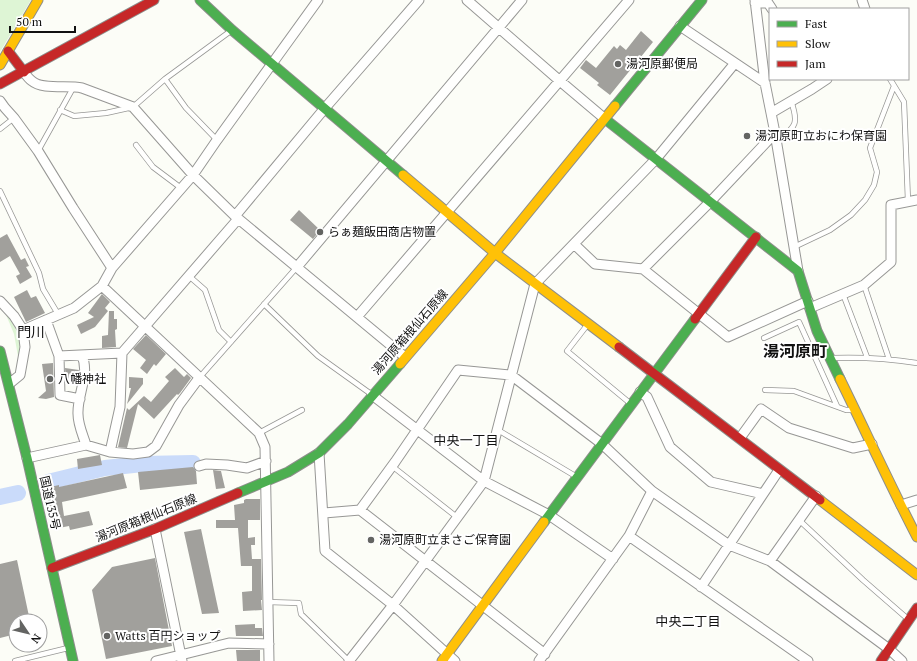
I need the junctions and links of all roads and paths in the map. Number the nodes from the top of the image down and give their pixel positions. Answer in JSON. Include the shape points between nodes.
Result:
{"nodes":[{"id":1,"x":38,"y":0,"type":"edge"},
{"id":2,"x":154,"y":0,"type":"edge"},
{"id":3,"x":200,"y":0,"type":"edge"},
{"id":4,"x":318,"y":0,"type":"edge"},
{"id":5,"x":419,"y":0,"type":"edge"},
{"id":6,"x":467,"y":0,"type":"edge"},
{"id":7,"x":522,"y":0,"type":"edge"},
{"id":8,"x":629,"y":0,"type":"edge"},
{"id":9,"x":702,"y":0,"type":"edge"},
{"id":10,"x":755,"y":2,"type":"edge"},
{"id":11,"x":771,"y":8,"type":"edge"},
{"id":12,"x":680,"y":26,"type":"junction"},
{"id":13,"x":499,"y":28,"type":"junction"},
{"id":14,"x":232,"y":30,"type":"junction"},
{"id":15,"x":8,"y":51,"type":"junction"},
{"id":16,"x":735,"y":63,"type":"junction"},
{"id":17,"x":272,"y":64,"type":"junction"},
{"id":18,"x":0,"y":65,"type":"edge"},
{"id":19,"x":24,"y":72,"type":"junction"},
{"id":20,"x":165,"y":79,"type":"junction"},
{"id":21,"x":825,"y":80,"type":"edge"},
{"id":22,"x":891,"y":80,"type":"edge"},
{"id":23,"x":560,"y":81,"type":"junction"},
{"id":24,"x":765,"y":83,"type":"junction"},
{"id":25,"x":0,"y":84,"type":"edge"},
{"id":26,"x":74,"y":86,"type":"junction"},
{"id":27,"x":894,"y":86,"type":"junction"},
{"id":28,"x":0,"y":101,"type":"edge"},
{"id":29,"x":791,"y":101,"type":"junction"},
{"id":30,"x":134,"y":107,"type":"junction"},
{"id":31,"x":325,"y":108,"type":"junction"},
{"id":32,"x":60,"y":110,"type":"junction"},
{"id":33,"x":771,"y":113,"type":"junction"},
{"id":34,"x":14,"y":118,"type":"junction"},
{"id":35,"x":605,"y":119,"type":"junction"},
{"id":36,"x":0,"y":129,"type":"edge"},
{"id":37,"x":775,"y":133,"type":"junction"},
{"id":38,"x":217,"y":140,"type":"junction"},
{"id":39,"x":776,"y":143,"type":"junction"},
{"id":40,"x":136,"y":145,"type":"dead end"},
{"id":41,"x":38,"y":151,"type":"junction"},
{"id":42,"x":656,"y":158,"type":"junction"},
{"id":43,"x":386,"y":160,"type":"junction"},
{"id":44,"x":193,"y":175,"type":"junction"},
{"id":45,"x":181,"y":188,"type":"junction"},
{"id":46,"x":0,"y":191,"type":"edge"},
{"id":47,"x":912,"y":200,"type":"edge"},
{"id":48,"x":711,"y":201,"type":"junction"},
{"id":49,"x":447,"y":212,"type":"junction"},
{"id":50,"x":236,"y":217,"type":"junction"},
{"id":51,"x":756,"y":237,"type":"junction"},
{"id":52,"x":574,"y":244,"type":"junction"},
{"id":53,"x":794,"y":247,"type":"junction"},
{"id":54,"x":495,"y":253,"type":"junction"},
{"id":55,"x":297,"y":267,"type":"junction"},
{"id":56,"x":112,"y":268,"type":"junction"},
{"id":57,"x":642,"y":269,"type":"junction"},
{"id":58,"x":798,"y":271,"type":"junction"},
{"id":59,"x":189,"y":276,"type":"junction"},
{"id":60,"x":535,"y":284,"type":"junction"},
{"id":61,"x":864,"y":285,"type":"junction"},
{"id":62,"x":102,"y":286,"type":"junction"},
{"id":63,"x":843,"y":294,"type":"junction"},
{"id":64,"x":0,"y":301,"type":"edge"},
{"id":65,"x":264,"y":304,"type":"junction"},
{"id":66,"x":809,"y":304,"type":"junction"},
{"id":67,"x":58,"y":314,"type":"junction"},
{"id":68,"x":698,"y":314,"type":"junction"},
{"id":69,"x":357,"y":317,"type":"junction"},
{"id":70,"x":46,"y":320,"type":"junction"},
{"id":71,"x":588,"y":324,"type":"junction"},
{"id":72,"x":145,"y":326,"type":"junction"},
{"id":73,"x":23,"y":330,"type":"junction"},
{"id":74,"x":764,"y":338,"type":"dead end"},
{"id":75,"x":231,"y":342,"type":"junction"},
{"id":76,"x":0,"y":351,"type":"edge"},
{"id":77,"x":122,"y":353,"type":"junction"},
{"id":78,"x":59,"y":356,"type":"junction"},
{"id":79,"x":82,"y":356,"type":"junction"},
{"id":80,"x":405,"y":357,"type":"junction"},
{"id":81,"x":868,"y":357,"type":"junction"},
{"id":82,"x":830,"y":358,"type":"junction"},
{"id":83,"x":889,"y":359,"type":"junction"},
{"id":84,"x":917,"y":364,"type":"edge"},
{"id":85,"x":654,"y":372,"type":"junction"},
{"id":86,"x":511,"y":375,"type":"junction"},
{"id":87,"x":199,"y":378,"type":"junction"},
{"id":88,"x":9,"y":384,"type":"junction"},
{"id":89,"x":765,"y":390,"type":"dead end"},
{"id":90,"x":640,"y":392,"type":"junction"},
{"id":91,"x":372,"y":395,"type":"junction"},
{"id":92,"x":80,"y":399,"type":"junction"},
{"id":93,"x":630,"y":404,"type":"junction"},
{"id":94,"x":837,"y":406,"type":"junction"},
{"id":95,"x":302,"y":410,"type":"dead end"},
{"id":96,"x":855,"y":410,"type":"junction"},
{"id":97,"x":417,"y":430,"type":"junction"},
{"id":98,"x":498,"y":430,"type":"junction"},
{"id":99,"x":259,"y":433,"type":"junction"},
{"id":100,"x":740,"y":438,"type":"junction"},
{"id":101,"x":602,"y":444,"type":"junction"},
{"id":102,"x":872,"y":444,"type":"junction"},
{"id":103,"x":86,"y":445,"type":"junction"},
{"id":104,"x":110,"y":452,"type":"junction"},
{"id":105,"x":319,"y":453,"type":"junction"},
{"id":106,"x":27,"y":458,"type":"junction"},
{"id":107,"x":266,"y":461,"type":"junction"},
{"id":108,"x":199,"y":466,"type":"dead end"},
{"id":109,"x":392,"y":466,"type":"junction"},
{"id":110,"x":779,"y":470,"type":"junction"},
{"id":111,"x":577,"y":477,"type":"junction"},
{"id":112,"x":484,"y":481,"type":"junction"},
{"id":113,"x":265,"y":482,"type":"junction"},
{"id":114,"x":652,"y":491,"type":"junction"},
{"id":115,"x":763,"y":494,"type":"junction"},
{"id":116,"x":816,"y":496,"type":"junction"},
{"id":117,"x":917,"y":500,"type":"edge"},
{"id":118,"x":901,"y":506,"type":"junction"},
{"id":119,"x":360,"y":510,"type":"junction"},
{"id":120,"x":324,"y":513,"type":"junction"},
{"id":121,"x":549,"y":515,"type":"junction"},
{"id":122,"x":458,"y":518,"type":"junction"},
{"id":123,"x":799,"y":520,"type":"junction"},
{"id":124,"x":155,"y":529,"type":"junction"},
{"id":125,"x":629,"y":536,"type":"junction"},
{"id":126,"x":917,"y":537,"type":"edge"},
{"id":127,"x":729,"y":545,"type":"junction"},
{"id":128,"x":613,"y":559,"type":"junction"},
{"id":129,"x":425,"y":561,"type":"junction"},
{"id":130,"x":770,"y":561,"type":"junction"},
{"id":131,"x":52,"y":568,"type":"junction"},
{"id":132,"x":917,"y":575,"type":"edge"},
{"id":133,"x":701,"y":587,"type":"junction"},
{"id":134,"x":268,"y":602,"type":"junction"},
{"id":135,"x":393,"y":605,"type":"junction"},
{"id":136,"x":483,"y":606,"type":"junction"},
{"id":137,"x":917,"y":608,"type":"edge"},
{"id":138,"x":909,"y":620,"type":"junction"},
{"id":139,"x":269,"y":644,"type":"junction"},
{"id":140,"x":69,"y":647,"type":"junction"},
{"id":141,"x":889,"y":649,"type":"junction"},
{"id":142,"x":542,"y":657,"type":"edge"},
{"id":143,"x":181,"y":658,"type":"edge"},
{"id":144,"x":444,"y":658,"type":"edge"},
{"id":145,"x":14,"y":661,"type":"edge"},
{"id":146,"x":73,"y":661,"type":"edge"},
{"id":147,"x":156,"y":661,"type":"edge"},
{"id":148,"x":269,"y":661,"type":"edge"},
{"id":149,"x":349,"y":661,"type":"edge"},
{"id":150,"x":455,"y":661,"type":"edge"},
{"id":151,"x":808,"y":661,"type":"edge"},
{"id":152,"x":881,"y":661,"type":"edge"},
{"id":153,"x":902,"y":661,"type":"edge"}],
"edges":[{"from":1,"to":15,"type":"main road"},
{"from":2,"to":19,"type":"main road"},
{"from":3,"to":14,"type":"main road"},
{"from":4,"to":17,"type":"street"},
{"from":5,"to":31,"type":"street"},
{"from":6,"to":13,"type":"street"},
{"from":7,"to":13,"type":"street"},
{"from":8,"to":23,"type":"street"},
{"from":9,"to":12,"type":"main road","name":"湯河原箱根仙石原線"},
{"from":10,"to":11,"type":"street","via":[[768,3]]},
{"from":10,"to":24,"type":"street"},
{"from":12,"to":16,"type":"street"},
{"from":12,"to":35,"type":"main road","name":"湯河原箱根仙石原線"},
{"from":13,"to":23,"type":"street"},
{"from":13,"to":43,"type":"street"},
{"from":14,"to":17,"type":"main road"},
{"from":14,"to":20,"type":"lane"},
{"from":15,"to":18,"type":"main road"},
{"from":15,"to":19,"type":"main road"},
{"from":16,"to":24,"type":"street"},
{"from":16,"to":42,"type":"street"},
{"from":17,"to":31,"type":"main road"},
{"from":17,"to":38,"type":"street"},
{"from":19,"to":25,"type":"main road"},
{"from":19,"to":26,"type":"street","via":[[32,82],[41,86]]},
{"from":20,"to":30,"type":"lane"},
{"from":20,"to":38,"type":"lane","via":[[186,108]]},
{"from":21,"to":29,"type":"street"},
{"from":22,"to":27,"type":"lane"},
{"from":23,"to":35,"type":"street"},
{"from":23,"to":49,"type":"street"},
{"from":24,"to":33,"type":"street"},
{"from":26,"to":30,"type":"street"},
{"from":26,"to":32,"type":"lane"},
{"from":27,"to":47,"type":"lane","via":[[904,102]]},
{"from":27,"to":53,"type":"lane","via":[[870,148],[877,172],[874,185],[865,200],[851,215],[830,230]]},
{"from":28,"to":34,"type":"street"},
{"from":29,"to":33,"type":"street"},
{"from":29,"to":39,"type":"lane","via":[[796,122]]},
{"from":30,"to":32,"type":"lane","via":[[74,116]]},
{"from":30,"to":44,"type":"street"},
{"from":31,"to":43,"type":"main road"},
{"from":31,"to":50,"type":"street"},
{"from":32,"to":41,"type":"lane"},
{"from":33,"to":37,"type":"street"},
{"from":34,"to":36,"type":"lane"},
{"from":34,"to":41,"type":"street"},
{"from":35,"to":42,"type":"main road"},
{"from":35,"to":54,"type":"main road","name":"湯河原箱根仙石原線"},
{"from":37,"to":39,"type":"street"},
{"from":37,"to":48,"type":"street"},
{"from":38,"to":44,"type":"street"},
{"from":39,"to":53,"type":"street"},
{"from":40,"to":45,"type":"lane","via":[[153,167]]},
{"from":41,"to":56,"type":"street"},
{"from":42,"to":48,"type":"main road"},
{"from":42,"to":52,"type":"street"},
{"from":43,"to":49,"type":"main road"},
{"from":43,"to":55,"type":"street"},
{"from":44,"to":45,"type":"street"},
{"from":44,"to":50,"type":"street"},
{"from":45,"to":56,"type":"street"},
{"from":46,"to":67,"type":"lane","via":[[39,273],[43,289]]},
{"from":47,"to":61,"type":"street","via":[[891,205],[891,262]]},
{"from":48,"to":51,"type":"main road"},
{"from":48,"to":57,"type":"street"},
{"from":49,"to":54,"type":"main road"},
{"from":49,"to":69,"type":"street"},
{"from":50,"to":55,"type":"street"},
{"from":50,"to":59,"type":"street"},
{"from":51,"to":58,"type":"main road"},
{"from":51,"to":68,"type":"main road"},
{"from":52,"to":57,"type":"street","via":[[595,264]]},
{"from":52,"to":60,"type":"street"},
{"from":53,"to":58,"type":"street"},
{"from":54,"to":60,"type":"main road"},
{"from":54,"to":80,"type":"main road","name":"湯河原箱根仙石原線"},
{"from":55,"to":65,"type":"lane"},
{"from":55,"to":69,"type":"street"},
{"from":56,"to":62,"type":"street"},
{"from":57,"to":68,"type":"street"},
{"from":58,"to":66,"type":"main road"},
{"from":59,"to":72,"type":"street"},
{"from":59,"to":75,"type":"lane","via":[[205,290],[219,330]]},
{"from":60,"to":71,"type":"main road"},
{"from":60,"to":86,"type":"street"},
{"from":61,"to":63,"type":"street"},
{"from":61,"to":83,"type":"lane"},
{"from":62,"to":67,"type":"street","via":[[74,308]]},
{"from":62,"to":72,"type":"street"},
{"from":63,"to":66,"type":"street"},
{"from":63,"to":81,"type":"lane"},
{"from":64,"to":73,"type":"street"},
{"from":65,"to":75,"type":"lane"},
{"from":65,"to":91,"type":"lane","via":[[318,356]]},
{"from":66,"to":68,"type":"street","via":[[728,337]]},
{"from":66,"to":82,"type":"main road","via":[[817,331]]},
{"from":67,"to":70,"type":"street"},
{"from":68,"to":85,"type":"main road"},
{"from":69,"to":80,"type":"street"},
{"from":70,"to":73,"type":"street"},
{"from":70,"to":78,"type":"street"},
{"from":71,"to":85,"type":"main road"},
{"from":71,"to":93,"type":"lane","via":[[568,351]]},
{"from":72,"to":77,"type":"street"},
{"from":72,"to":87,"type":"street"},
{"from":73,"to":88,"type":"street","via":[[25,347],[22,369],[20,376]]},
{"from":74,"to":94,"type":"lane","via":[[799,322]]},
{"from":75,"to":87,"type":"lane"},
{"from":76,"to":88,"type":"main road","name":"国道135号"},
{"from":77,"to":79,"type":"street"},
{"from":77,"to":104,"type":"street","via":[[120,407]]},
{"from":78,"to":79,"type":"street"},
{"from":78,"to":92,"type":"street","via":[[60,395]]},
{"from":79,"to":92,"type":"street","via":[[85,371]]},
{"from":80,"to":91,"type":"main road","name":"湯河原箱根仙石原線"},
{"from":81,"to":82,"type":"lane"},
{"from":81,"to":83,"type":"lane"},
{"from":82,"to":96,"type":"main road"},
{"from":83,"to":84,"type":"lane"},
{"from":85,"to":90,"type":"main road"},
{"from":85,"to":100,"type":"main road"},
{"from":86,"to":97,"type":"street","via":[[458,370]]},
{"from":86,"to":98,"type":"street"},
{"from":86,"to":101,"type":"street"},
{"from":87,"to":99,"type":"street"},
{"from":87,"to":104,"type":"street","via":[[179,405],[156,446],[148,452],[133,454]]},
{"from":88,"to":106,"type":"main road","name":"国道135号"},
{"from":89,"to":94,"type":"lane","via":[[794,391]]},
{"from":90,"to":93,"type":"main road"},
{"from":90,"to":115,"type":"street","via":[[648,397],[670,448],[711,482]]},
{"from":91,"to":97,"type":"street"},
{"from":91,"to":105,"type":"main road","name":"湯河原箱根仙石原線"},
{"from":92,"to":103,"type":"street","via":[[79,424]]},
{"from":93,"to":101,"type":"main road"},
{"from":94,"to":96,"type":"lane"},
{"from":95,"to":99,"type":"lane"},
{"from":96,"to":102,"type":"main road"},
{"from":97,"to":109,"type":"street"},
{"from":97,"to":112,"type":"street"},
{"from":98,"to":111,"type":"lane"},
{"from":98,"to":112,"type":"street"},
{"from":99,"to":107,"type":"street","via":[[265,447]]},
{"from":100,"to":102,"type":"street","via":[[761,409],[789,428],[853,448]]},
{"from":100,"to":110,"type":"main road"},
{"from":101,"to":111,"type":"main road"},
{"from":101,"to":114,"type":"street"},
{"from":102,"to":118,"type":"main road"},
{"from":103,"to":104,"type":"street"},
{"from":103,"to":106,"type":"street"},
{"from":105,"to":113,"type":"main road","name":"湯河原箱根仙石原線","via":[[288,472]]},
{"from":105,"to":120,"type":"street"},
{"from":106,"to":131,"type":"main road","name":"国道135号"},
{"from":107,"to":108,"type":"street","via":[[247,468],[206,464]]},
{"from":107,"to":113,"type":"street"},
{"from":109,"to":119,"type":"street"},
{"from":109,"to":122,"type":"lane"},
{"from":110,"to":115,"type":"street"},
{"from":110,"to":116,"type":"main road"},
{"from":111,"to":121,"type":"main road"},
{"from":112,"to":121,"type":"street"},
{"from":112,"to":122,"type":"street"},
{"from":113,"to":124,"type":"main road","name":"湯河原箱根仙石原線"},
{"from":113,"to":134,"type":"street"},
{"from":114,"to":125,"type":"street"},
{"from":114,"to":127,"type":"street"},
{"from":115,"to":127,"type":"street"},
{"from":116,"to":123,"type":"street"},
{"from":116,"to":132,"type":"main road"},
{"from":117,"to":118,"type":"street"},
{"from":118,"to":126,"type":"main road"},
{"from":119,"to":120,"type":"street"},
{"from":119,"to":129,"type":"street"},
{"from":120,"to":135,"type":"street","via":[[325,551]]},
{"from":121,"to":128,"type":"street"},
{"from":121,"to":136,"type":"main road"},
{"from":122,"to":129,"type":"street"},
{"from":123,"to":130,"type":"street"},
{"from":123,"to":138,"type":"lane"},
{"from":124,"to":131,"type":"main road","name":"湯河原箱根仙石原線"},
{"from":124,"to":143,"type":"street"},
{"from":125,"to":128,"type":"street"},
{"from":125,"to":133,"type":"street"},
{"from":127,"to":130,"type":"street"},
{"from":127,"to":133,"type":"street"},
{"from":128,"to":142,"type":"street"},
{"from":129,"to":135,"type":"street"},
{"from":129,"to":136,"type":"street"},
{"from":130,"to":141,"type":"street"},
{"from":131,"to":140,"type":"main road","name":"国道135号"},
{"from":133,"to":151,"type":"street"},
{"from":134,"to":139,"type":"street"},
{"from":134,"to":149,"type":"lane","via":[[300,603],[301,614]]},
{"from":135,"to":144,"type":"street"},
{"from":135,"to":149,"type":"street"},
{"from":136,"to":142,"type":"street"},
{"from":136,"to":144,"type":"main road"},
{"from":137,"to":138,"type":"main road"},
{"from":138,"to":141,"type":"main road"},
{"from":139,"to":143,"type":"street","via":[[229,643]]},
{"from":139,"to":148,"type":"street"},
{"from":140,"to":145,"type":"lane"},
{"from":140,"to":146,"type":"main road","name":"国道135号"},
{"from":141,"to":152,"type":"main road"},
{"from":141,"to":153,"type":"street"},
{"from":143,"to":147,"type":"street"},
{"from":144,"to":150,"type":"street"}]}
